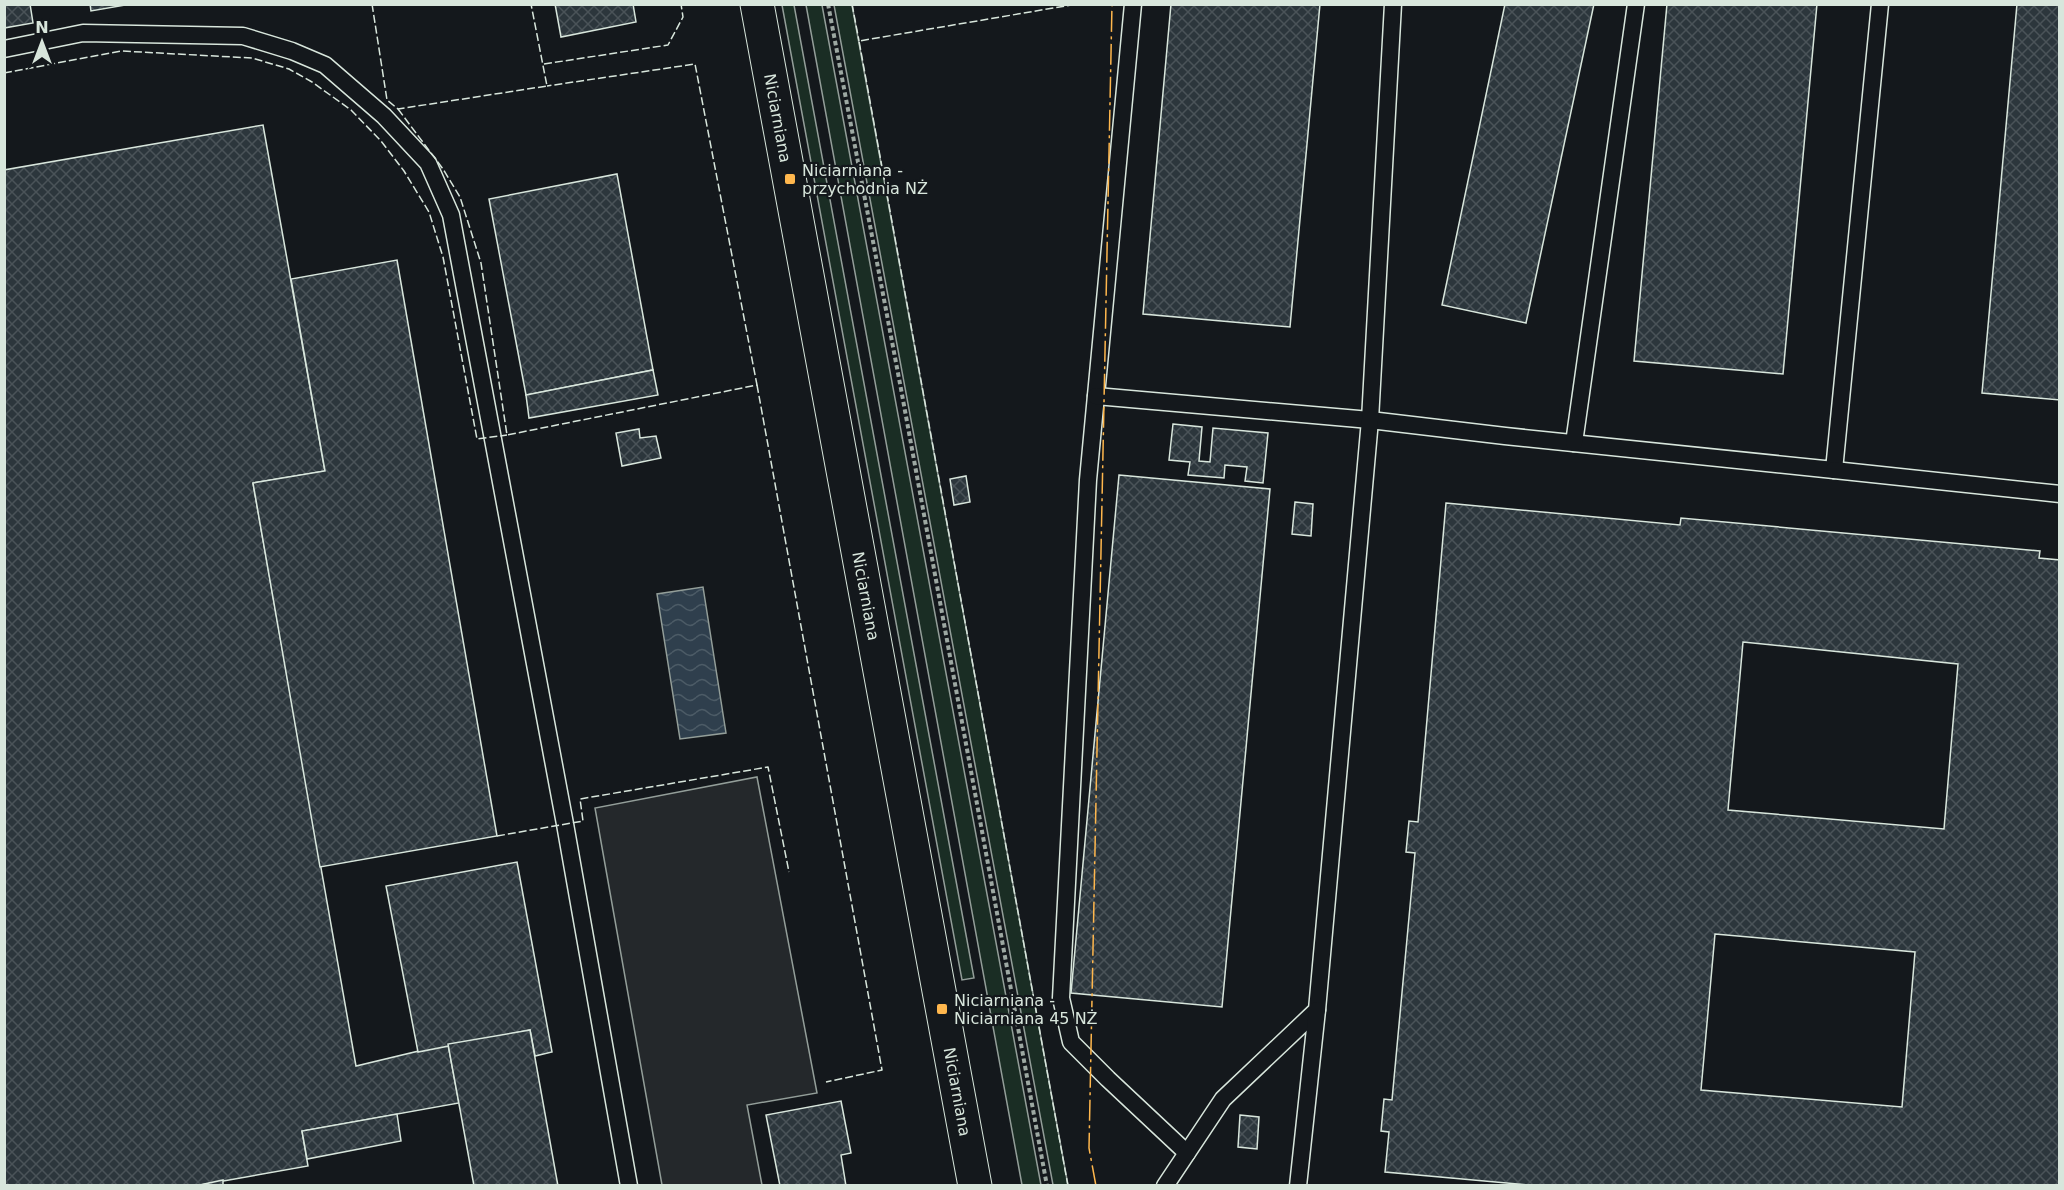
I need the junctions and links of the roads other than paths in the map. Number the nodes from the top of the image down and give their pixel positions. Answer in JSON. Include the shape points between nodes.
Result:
{"nodes":[{"id":1,"x":758,"y":4,"type":"edge"},
{"id":2,"x":1132,"y":4,"type":"edge"},
{"id":3,"x":1393,"y":4,"type":"edge"},
{"id":4,"x":1636,"y":4,"type":"edge"},
{"id":5,"x":1880,"y":4,"type":"edge"},
{"id":6,"x":4,"y":49,"type":"edge"},
{"id":7,"x":1095,"y":396,"type":"junction"},
{"id":8,"x":1370,"y":420,"type":"junction"},
{"id":9,"x":1574,"y":443,"type":"junction"},
{"id":10,"x":1834,"y":470,"type":"junction"},
{"id":11,"x":2060,"y":494,"type":"edge"},
{"id":12,"x":1317,"y":1010,"type":"junction"},
{"id":13,"x":1187,"y":1153,"type":"junction"},
{"id":14,"x":629,"y":1185,"type":"edge"},
{"id":15,"x":975,"y":1185,"type":"edge"},
{"id":16,"x":1165,"y":1185,"type":"edge"},
{"id":17,"x":1298,"y":1185,"type":"edge"}],
"edges":[{"from":1,"to":15,"type":"street","name":"Niciarniana"},
{"from":2,"to":7,"type":"lane"},
{"from":3,"to":8,"type":"lane"},
{"from":4,"to":9,"type":"lane"},
{"from":5,"to":10,"type":"lane"},
{"from":6,"to":14,"type":"lane","via":[[83,33],[243,36],[325,65],[384,116],[428,163],[452,215]]},
{"from":7,"to":8,"type":"lane"},
{"from":7,"to":13,"type":"lane","via":[[1061,998],[1071,1042]]},
{"from":8,"to":9,"type":"lane"},
{"from":8,"to":12,"type":"lane"},
{"from":9,"to":10,"type":"lane"},
{"from":10,"to":11,"type":"lane"},
{"from":12,"to":13,"type":"lane","via":[[1223,1099]]},
{"from":12,"to":17,"type":"lane"},
{"from":13,"to":16,"type":"lane"}]}
